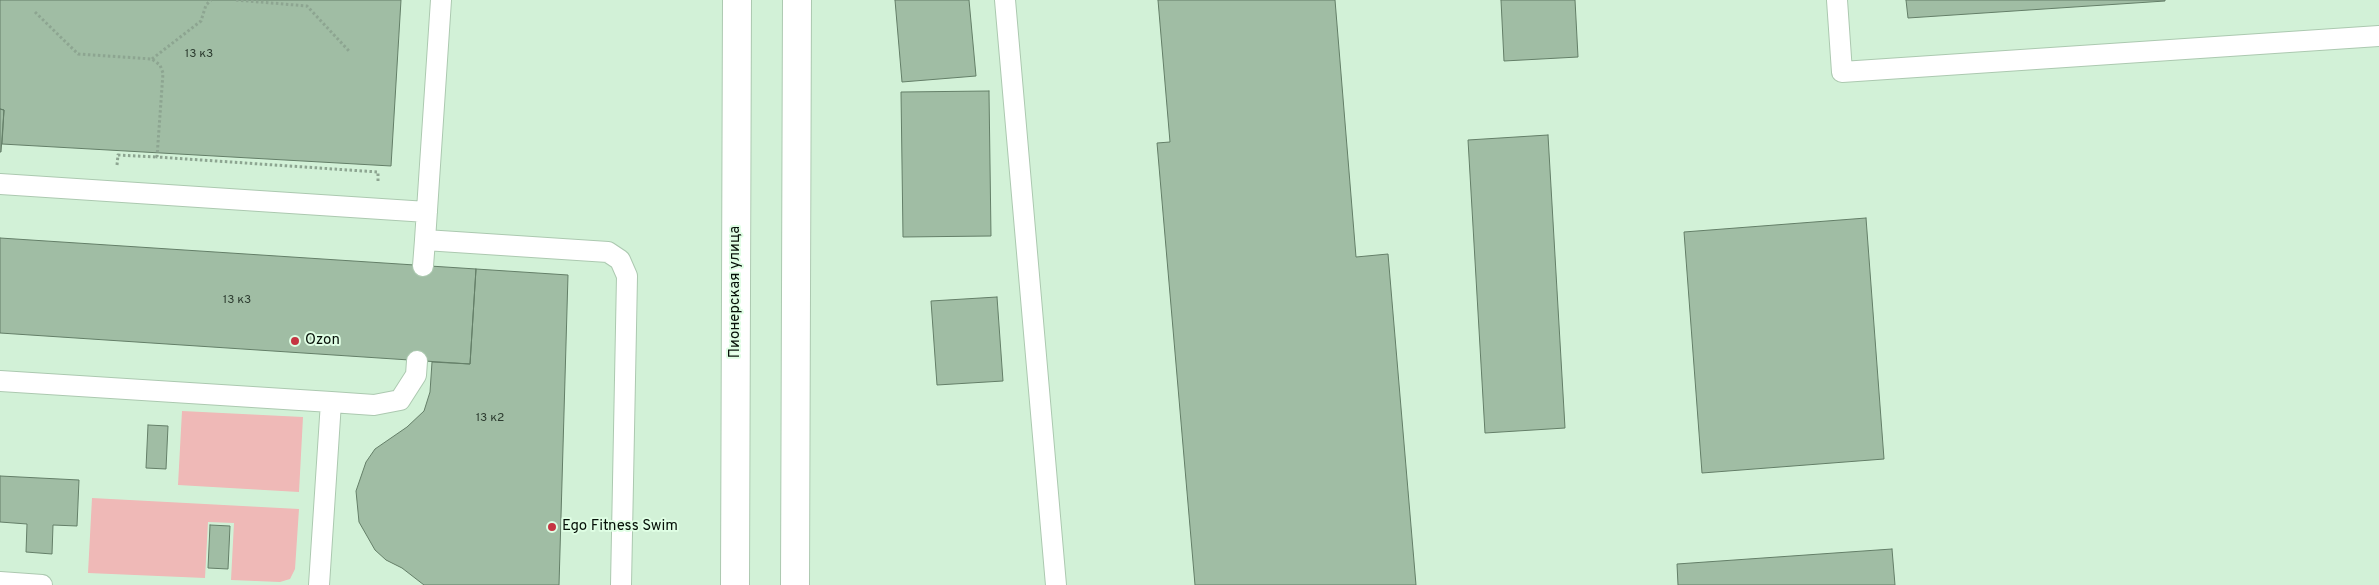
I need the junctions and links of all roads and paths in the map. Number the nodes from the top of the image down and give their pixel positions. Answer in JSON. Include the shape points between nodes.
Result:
{"nodes":[{"id":1,"x":211,"y":0,"type":"edge"},
{"id":2,"x":236,"y":0,"type":"edge"},
{"id":3,"x":441,"y":0,"type":"edge"},
{"id":4,"x":737,"y":0,"type":"edge"},
{"id":5,"x":797,"y":0,"type":"edge"},
{"id":6,"x":1005,"y":0,"type":"edge"},
{"id":7,"x":1837,"y":0,"type":"edge"},
{"id":8,"x":35,"y":12,"type":"dead end"},
{"id":9,"x":2379,"y":36,"type":"edge"},
{"id":10,"x":348,"y":51,"type":"dead end"},
{"id":11,"x":152,"y":59,"type":"junction"},
{"id":12,"x":368,"y":182,"type":"dead end"},
{"id":13,"x":0,"y":184,"type":"edge"},
{"id":14,"x":427,"y":212,"type":"junction"},
{"id":15,"x":425,"y":240,"type":"junction"},
{"id":16,"x":423,"y":266,"type":"dead end"},
{"id":17,"x":417,"y":361,"type":"dead end"},
{"id":18,"x":0,"y":381,"type":"edge"},
{"id":19,"x":331,"y":402,"type":"junction"},
{"id":20,"x":0,"y":582,"type":"edge"},
{"id":21,"x":42,"y":585,"type":"edge"},
{"id":22,"x":319,"y":585,"type":"edge"},
{"id":23,"x":621,"y":585,"type":"edge"},
{"id":24,"x":735,"y":585,"type":"edge"},
{"id":25,"x":795,"y":585,"type":"edge"},
{"id":26,"x":1056,"y":585,"type":"edge"}],
"edges":[{"from":1,"to":11,"type":"path","via":[[201,21]]},
{"from":2,"to":10,"type":"path","via":[[308,6]]},
{"from":3,"to":14,"type":"lane"},
{"from":4,"to":24,"type":"main road","name":"Пионерская улица"},
{"from":5,"to":25,"type":"main road"},
{"from":6,"to":26,"type":"lane"},
{"from":7,"to":9,"type":"lane","via":[[1842,72]]},
{"from":8,"to":11,"type":"path","via":[[78,54]]},
{"from":11,"to":12,"type":"path","via":[[160,65],[163,73],[157,157],[378,172],[378,182]]},
{"from":13,"to":14,"type":"lane"},
{"from":14,"to":15,"type":"lane"},
{"from":15,"to":16,"type":"lane"},
{"from":15,"to":23,"type":"lane","via":[[608,252],[620,260],[626,276]]},
{"from":17,"to":19,"type":"lane","via":[[416,375],[400,400],[374,405]]},
{"from":18,"to":19,"type":"lane"},
{"from":19,"to":22,"type":"lane"},
{"from":20,"to":21,"type":"lane"}]}
